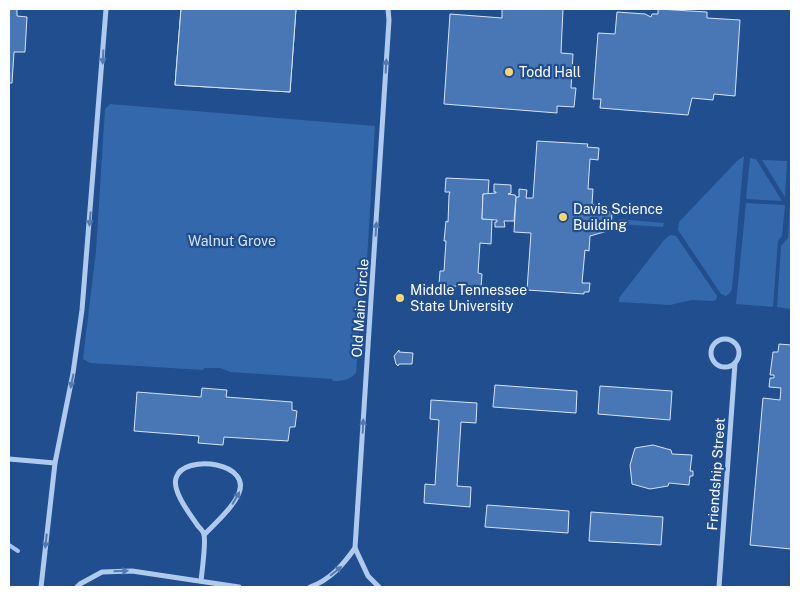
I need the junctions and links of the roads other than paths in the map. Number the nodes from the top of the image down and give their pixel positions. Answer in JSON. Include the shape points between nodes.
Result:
{"nodes":[{"id":1,"x":106,"y":9,"type":"edge"},
{"id":2,"x":388,"y":9,"type":"edge"},
{"id":3,"x":735,"y":363,"type":"junction"},
{"id":4,"x":9,"y":459,"type":"edge"},
{"id":5,"x":55,"y":463,"type":"junction"},
{"id":6,"x":204,"y":535,"type":"junction"},
{"id":7,"x":356,"y":548,"type":"junction"},
{"id":8,"x":202,"y":581,"type":"junction"},
{"id":9,"x":41,"y":587,"type":"edge"},
{"id":10,"x":77,"y":587,"type":"edge"},
{"id":11,"x":239,"y":587,"type":"edge"},
{"id":12,"x":310,"y":587,"type":"edge"},
{"id":13,"x":380,"y":587,"type":"edge"},
{"id":14,"x":719,"y":587,"type":"edge"}],
"edges":[{"from":1,"to":5,"type":"street","one_way":true,"via":[[82,310]]},
{"from":7,"to":2,"type":"street","name":"Old Main Circle","one_way":true},
{"from":3,"to":3,"type":"street","name":"Friendship Street","via":[[739,353],[734,343],[717,342],[711,354],[717,366],[726,368]]},
{"from":3,"to":14,"type":"street","name":"Friendship Street"},
{"from":4,"to":5,"type":"street"},
{"from":5,"to":9,"type":"street","one_way":true},
{"from":6,"to":6,"type":"street","one_way":true,"via":[[237,497],[240,482],[231,470],[223,466],[192,464],[179,473],[176,485],[183,503]]},
{"from":6,"to":8,"type":"street"},
{"from":12,"to":7,"type":"street","one_way":true,"via":[[340,569]]},
{"from":7,"to":13,"type":"street","via":[[368,576]]},
{"from":10,"to":8,"type":"street","one_way":true,"via":[[102,572],[132,571]]},
{"from":8,"to":11,"type":"street"}]}
